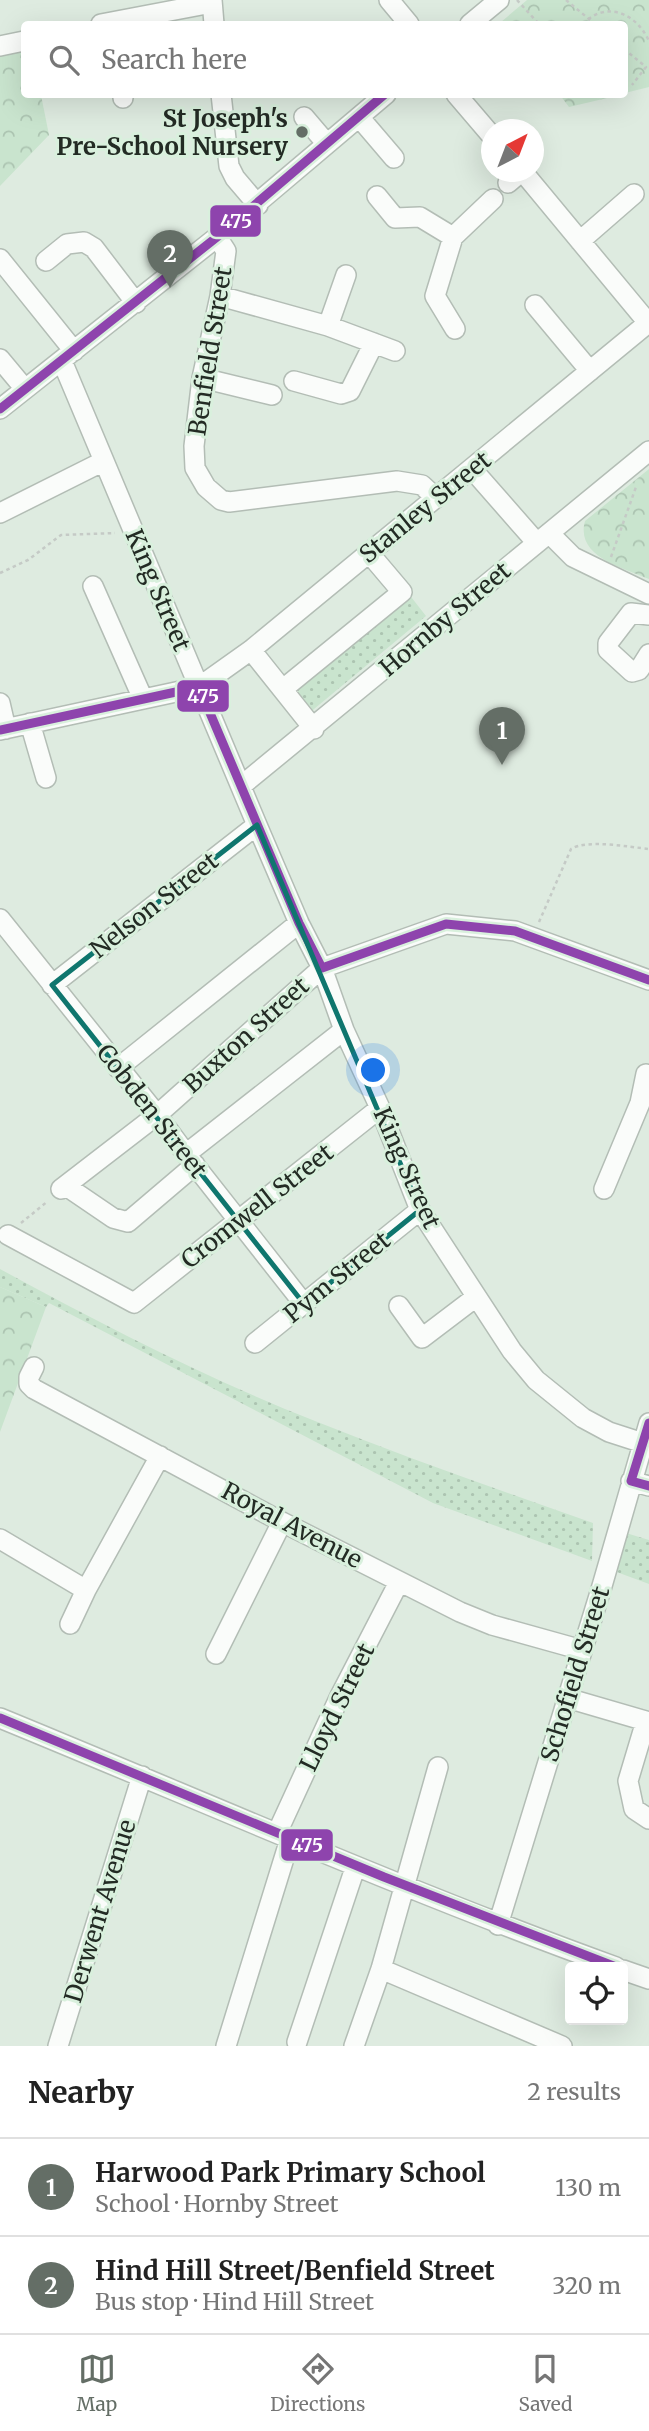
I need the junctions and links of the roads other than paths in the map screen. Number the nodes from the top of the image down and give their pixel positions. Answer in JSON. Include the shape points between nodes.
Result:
{"nodes":[{"id":1,"x":389,"y":0,"type":"edge"},
{"id":2,"x":499,"y":0,"type":"edge"},
{"id":3,"x":212,"y":1,"type":"edge"},
{"id":4,"x":120,"y":21,"type":"edge"},
{"id":5,"x":214,"y":21,"type":"edge"},
{"id":6,"x":406,"y":21,"type":"edge"},
{"id":7,"x":474,"y":21,"type":"edge"},
{"id":8,"x":21,"y":42,"type":"edge"},
{"id":9,"x":0,"y":46,"type":"edge"},
{"id":10,"x":221,"y":98,"type":"edge"},
{"id":11,"x":381,"y":98,"type":"edge"},
{"id":12,"x":460,"y":98,"type":"edge"},
{"id":13,"x":304,"y":117,"type":"dead end"},
{"id":14,"x":359,"y":117,"type":"junction"},
{"id":15,"x":481,"y":122,"type":"edge"},
{"id":16,"x":327,"y":144,"type":"junction"},
{"id":17,"x":394,"y":158,"type":"dead end"},
{"id":18,"x":526,"y":182,"type":"edge"},
{"id":19,"x":634,"y":194,"type":"dead end"},
{"id":20,"x":377,"y":196,"type":"dead end"},
{"id":21,"x":493,"y":199,"type":"dead end"},
{"id":22,"x":258,"y":205,"type":"junction"},
{"id":23,"x":217,"y":237,"type":"junction"},
{"id":24,"x":453,"y":237,"type":"junction"},
{"id":25,"x":580,"y":241,"type":"junction"},
{"id":26,"x":0,"y":259,"type":"edge"},
{"id":27,"x":46,"y":261,"type":"dead end"},
{"id":28,"x":346,"y":275,"type":"dead end"},
{"id":29,"x":220,"y":296,"type":"junction"},
{"id":30,"x":136,"y":303,"type":"junction"},
{"id":31,"x":535,"y":305,"type":"dead end"},
{"id":32,"x":649,"y":324,"type":"edge"},
{"id":33,"x":328,"y":326,"type":"junction"},
{"id":34,"x":455,"y":329,"type":"dead end"},
{"id":35,"x":374,"y":343,"type":"junction"},
{"id":36,"x":395,"y":351,"type":"dead end"},
{"id":37,"x":68,"y":356,"type":"junction"},
{"id":38,"x":0,"y":359,"type":"edge"},
{"id":39,"x":590,"y":371,"type":"junction"},
{"id":40,"x":202,"y":378,"type":"junction"},
{"id":41,"x":294,"y":381,"type":"dead end"},
{"id":42,"x":25,"y":389,"type":"junction"},
{"id":43,"x":272,"y":396,"type":"dead end"},
{"id":44,"x":0,"y":409,"type":"edge"},
{"id":45,"x":649,"y":451,"type":"edge"},
{"id":46,"x":104,"y":461,"type":"junction"},
{"id":47,"x":472,"y":469,"type":"junction"},
{"id":48,"x":436,"y":498,"type":"junction"},
{"id":49,"x":0,"y":513,"type":"edge"},
{"id":50,"x":543,"y":538,"type":"junction"},
{"id":51,"x":369,"y":553,"type":"junction"},
{"id":52,"x":93,"y":586,"type":"dead end"},
{"id":53,"x":649,"y":594,"type":"edge"},
{"id":54,"x":649,"y":615,"type":"edge"},
{"id":55,"x":251,"y":650,"type":"junction"},
{"id":56,"x":649,"y":654,"type":"edge"},
{"id":57,"x":199,"y":687,"type":"junction"},
{"id":58,"x":283,"y":689,"type":"junction"},
{"id":59,"x":143,"y":699,"type":"junction"},
{"id":60,"x":0,"y":703,"type":"edge"},
{"id":61,"x":30,"y":723,"type":"junction"},
{"id":62,"x":3,"y":729,"type":"edge"},
{"id":63,"x":314,"y":729,"type":"junction"},
{"id":64,"x":46,"y":778,"type":"dead end"},
{"id":65,"x":241,"y":786,"type":"junction"},
{"id":66,"x":257,"y":825,"type":"junction"},
{"id":67,"x":0,"y":919,"type":"edge"},
{"id":68,"x":299,"y":923,"type":"junction"},
{"id":69,"x":322,"y":968,"type":"junction"},
{"id":70,"x":649,"y":981,"type":"edge"},
{"id":71,"x":52,"y":985,"type":"junction"},
{"id":72,"x":344,"y":1030,"type":"junction"},
{"id":73,"x":118,"y":1068,"type":"junction"},
{"id":74,"x":646,"y":1074,"type":"dead end"},
{"id":75,"x":644,"y":1105,"type":"edge"},
{"id":76,"x":380,"y":1108,"type":"junction"},
{"id":77,"x":157,"y":1115,"type":"junction"},
{"id":78,"x":190,"y":1160,"type":"junction"},
{"id":79,"x":604,"y":1189,"type":"dead end"},
{"id":80,"x":420,"y":1210,"type":"junction"},
{"id":81,"x":239,"y":1221,"type":"junction"},
{"id":82,"x":8,"y":1235,"type":"road end"},
{"id":83,"x":476,"y":1297,"type":"junction"},
{"id":84,"x":304,"y":1304,"type":"junction"},
{"id":85,"x":399,"y":1306,"type":"dead end"},
{"id":86,"x":255,"y":1343,"type":"dead end"},
{"id":87,"x":34,"y":1367,"type":"dead end"},
{"id":88,"x":649,"y":1423,"type":"edge"},
{"id":89,"x":643,"y":1443,"type":"junction"},
{"id":90,"x":160,"y":1455,"type":"junction"},
{"id":91,"x":640,"y":1483,"type":"edge"},
{"id":92,"x":282,"y":1522,"type":"junction"},
{"id":93,"x":0,"y":1539,"type":"edge"},
{"id":94,"x":399,"y":1582,"type":"junction"},
{"id":95,"x":86,"y":1590,"type":"junction"},
{"id":96,"x":70,"y":1624,"type":"dead end"},
{"id":97,"x":582,"y":1650,"type":"junction"},
{"id":98,"x":216,"y":1654,"type":"dead end"},
{"id":99,"x":567,"y":1698,"type":"junction"},
{"id":100,"x":0,"y":1718,"type":"edge"},
{"id":101,"x":648,"y":1722,"type":"edge"},
{"id":102,"x":438,"y":1767,"type":"dead end"},
{"id":103,"x":142,"y":1776,"type":"junction"},
{"id":104,"x":649,"y":1819,"type":"edge"},
{"id":105,"x":284,"y":1836,"type":"junction"},
{"id":106,"x":355,"y":1868,"type":"junction"},
{"id":107,"x":405,"y":1887,"type":"junction"},
{"id":108,"x":498,"y":1925,"type":"junction"},
{"id":109,"x":602,"y":1962,"type":"edge"},
{"id":110,"x":381,"y":1969,"type":"junction"},
{"id":111,"x":628,"y":1972,"type":"edge"},
{"id":112,"x":649,"y":1979,"type":"edge"},
{"id":113,"x":298,"y":2042,"type":"dead end"},
{"id":114,"x":58,"y":2046,"type":"edge"},
{"id":115,"x":226,"y":2046,"type":"edge"},
{"id":116,"x":354,"y":2046,"type":"edge"},
{"id":117,"x":562,"y":2046,"type":"edge"}],
"edges":[{"from":1,"to":6,"type":"street"},
{"from":2,"to":7,"type":"street"},
{"from":3,"to":4,"type":"street"},
{"from":3,"to":5,"type":"street"},
{"from":8,"to":9,"type":"street"},
{"from":10,"to":22,"type":"street","via":[[229,166]]},
{"from":11,"to":14,"type":"street"},
{"from":12,"to":15,"type":"street"},
{"from":13,"to":16,"type":"street"},
{"from":14,"to":16,"type":"street"},
{"from":14,"to":17,"type":"street"},
{"from":16,"to":22,"type":"street"},
{"from":18,"to":25,"type":"street"},
{"from":19,"to":25,"type":"street"},
{"from":20,"to":24,"type":"street","via":[[395,218],[419,217]]},
{"from":21,"to":24,"type":"street"},
{"from":22,"to":23,"type":"street"},
{"from":23,"to":29,"type":"street","name":"Benfield Street","via":[[226,251]]},
{"from":23,"to":30,"type":"street"},
{"from":24,"to":34,"type":"street","via":[[435,296]]},
{"from":25,"to":32,"type":"street"},
{"from":26,"to":37,"type":"street","name":"King Street"},
{"from":27,"to":30,"type":"street","via":[[67,244],[84,242],[94,248]]},
{"from":28,"to":33,"type":"street"},
{"from":29,"to":33,"type":"street"},
{"from":29,"to":40,"type":"street","name":"Benfield Street"},
{"from":30,"to":37,"type":"street"},
{"from":31,"to":39,"type":"street"},
{"from":32,"to":39,"type":"street","name":"Stanley Street"},
{"from":33,"to":35,"type":"street"},
{"from":35,"to":36,"type":"street"},
{"from":35,"to":41,"type":"street","via":[[350,391],[341,394]]},
{"from":37,"to":42,"type":"street"},
{"from":37,"to":46,"type":"street","name":"King Street"},
{"from":38,"to":42,"type":"street"},
{"from":39,"to":47,"type":"street","name":"Stanley Street"},
{"from":40,"to":43,"type":"street"},
{"from":40,"to":48,"type":"street","name":"Benfield Street","via":[[195,468],[221,500],[242,502],[397,481],[422,485]]},
{"from":42,"to":44,"type":"street"},
{"from":45,"to":50,"type":"street","name":"Hornby Street"},
{"from":46,"to":49,"type":"street"},
{"from":46,"to":57,"type":"street","name":"King Street"},
{"from":47,"to":48,"type":"street","name":"Stanley Street"},
{"from":47,"to":50,"type":"street"},
{"from":48,"to":51,"type":"street","name":"Stanley Street"},
{"from":50,"to":53,"type":"street"},
{"from":50,"to":63,"type":"street","name":"Hornby Street"},
{"from":51,"to":55,"type":"street","name":"Stanley Street"},
{"from":51,"to":58,"type":"street","via":[[402,592]]},
{"from":52,"to":59,"type":"street"},
{"from":54,"to":56,"type":"street","via":[[631,613],[608,643],[608,650],[632,672],[639,670]]},
{"from":55,"to":57,"type":"street","name":"Stanley Street"},
{"from":55,"to":58,"type":"street"},
{"from":57,"to":59,"type":"street"},
{"from":57,"to":65,"type":"street","name":"King Street"},
{"from":58,"to":63,"type":"street"},
{"from":59,"to":61,"type":"street"},
{"from":60,"to":62,"type":"street"},
{"from":61,"to":62,"type":"street"},
{"from":61,"to":64,"type":"street"},
{"from":63,"to":65,"type":"street","name":"Hornby Street"},
{"from":65,"to":66,"type":"street","name":"King Street"},
{"from":66,"to":68,"type":"street","name":"King Street"},
{"from":66,"to":71,"type":"street","name":"Nelson Street"},
{"from":67,"to":71,"type":"street","name":"Cobden Street"},
{"from":68,"to":69,"type":"street","name":"King Street"},
{"from":68,"to":73,"type":"street"},
{"from":69,"to":70,"type":"street","via":[[446,924],[515,931]]},
{"from":69,"to":72,"type":"street","name":"King Street"},
{"from":69,"to":77,"type":"street","name":"Buxton Street"},
{"from":71,"to":73,"type":"street","name":"Cobden Street"},
{"from":72,"to":76,"type":"street","name":"King Street"},
{"from":72,"to":78,"type":"street"},
{"from":73,"to":77,"type":"street","name":"Cobden Street"},
{"from":74,"to":75,"type":"street"},
{"from":75,"to":79,"type":"street"},
{"from":76,"to":80,"type":"street","name":"King Street"},
{"from":76,"to":81,"type":"street","name":"Cromwell Street"},
{"from":77,"to":78,"type":"street","name":"Cobden Street"},
{"from":77,"to":78,"type":"street","name":"Buxton Street","via":[[64,1188],[113,1218],[128,1222]]},
{"from":78,"to":81,"type":"street","name":"Cobden Street"},
{"from":80,"to":83,"type":"street","name":"King Street"},
{"from":80,"to":84,"type":"street","name":"Pym Street"},
{"from":81,"to":82,"type":"street","name":"Cromwell Street","via":[[134,1303]]},
{"from":81,"to":84,"type":"street","name":"Cobden Street"},
{"from":83,"to":85,"type":"street","via":[[422,1338]]},
{"from":83,"to":89,"type":"street","name":"King Street","via":[[536,1380],[583,1418]]},
{"from":84,"to":86,"type":"street","name":"Pym Street"},
{"from":87,"to":90,"type":"street","name":"Royal Avenue","via":[[29,1384],[34,1389]]},
{"from":88,"to":89,"type":"street","name":"Schofield Street"},
{"from":89,"to":91,"type":"street","name":"Schofield Street"},
{"from":90,"to":92,"type":"street","name":"Royal Avenue"},
{"from":90,"to":95,"type":"street"},
{"from":91,"to":97,"type":"street","name":"Schofield Street","via":[[624,1509]]},
{"from":92,"to":94,"type":"street","name":"Royal Avenue"},
{"from":92,"to":98,"type":"street"},
{"from":93,"to":95,"type":"street"},
{"from":94,"to":97,"type":"street","name":"Royal Avenue","via":[[492,1625]]},
{"from":94,"to":105,"type":"street","name":"Lloyd Street","via":[[340,1696]]},
{"from":95,"to":96,"type":"street"},
{"from":97,"to":99,"type":"street","name":"Schofield Street"},
{"from":99,"to":101,"type":"street"},
{"from":99,"to":108,"type":"street","name":"Schofield Street"},
{"from":100,"to":103,"type":"street"},
{"from":101,"to":104,"type":"street","via":[[628,1781],[634,1809]]},
{"from":102,"to":107,"type":"street"},
{"from":103,"to":105,"type":"street"},
{"from":103,"to":114,"type":"street","name":"Derwent Avenue"},
{"from":105,"to":106,"type":"street"},
{"from":105,"to":115,"type":"street","name":"Lloyd Street"},
{"from":106,"to":107,"type":"street"},
{"from":106,"to":113,"type":"street"},
{"from":107,"to":108,"type":"street"},
{"from":107,"to":110,"type":"street"},
{"from":108,"to":109,"type":"street"},
{"from":110,"to":116,"type":"street"},
{"from":110,"to":117,"type":"street"},
{"from":111,"to":112,"type":"street"}]}
